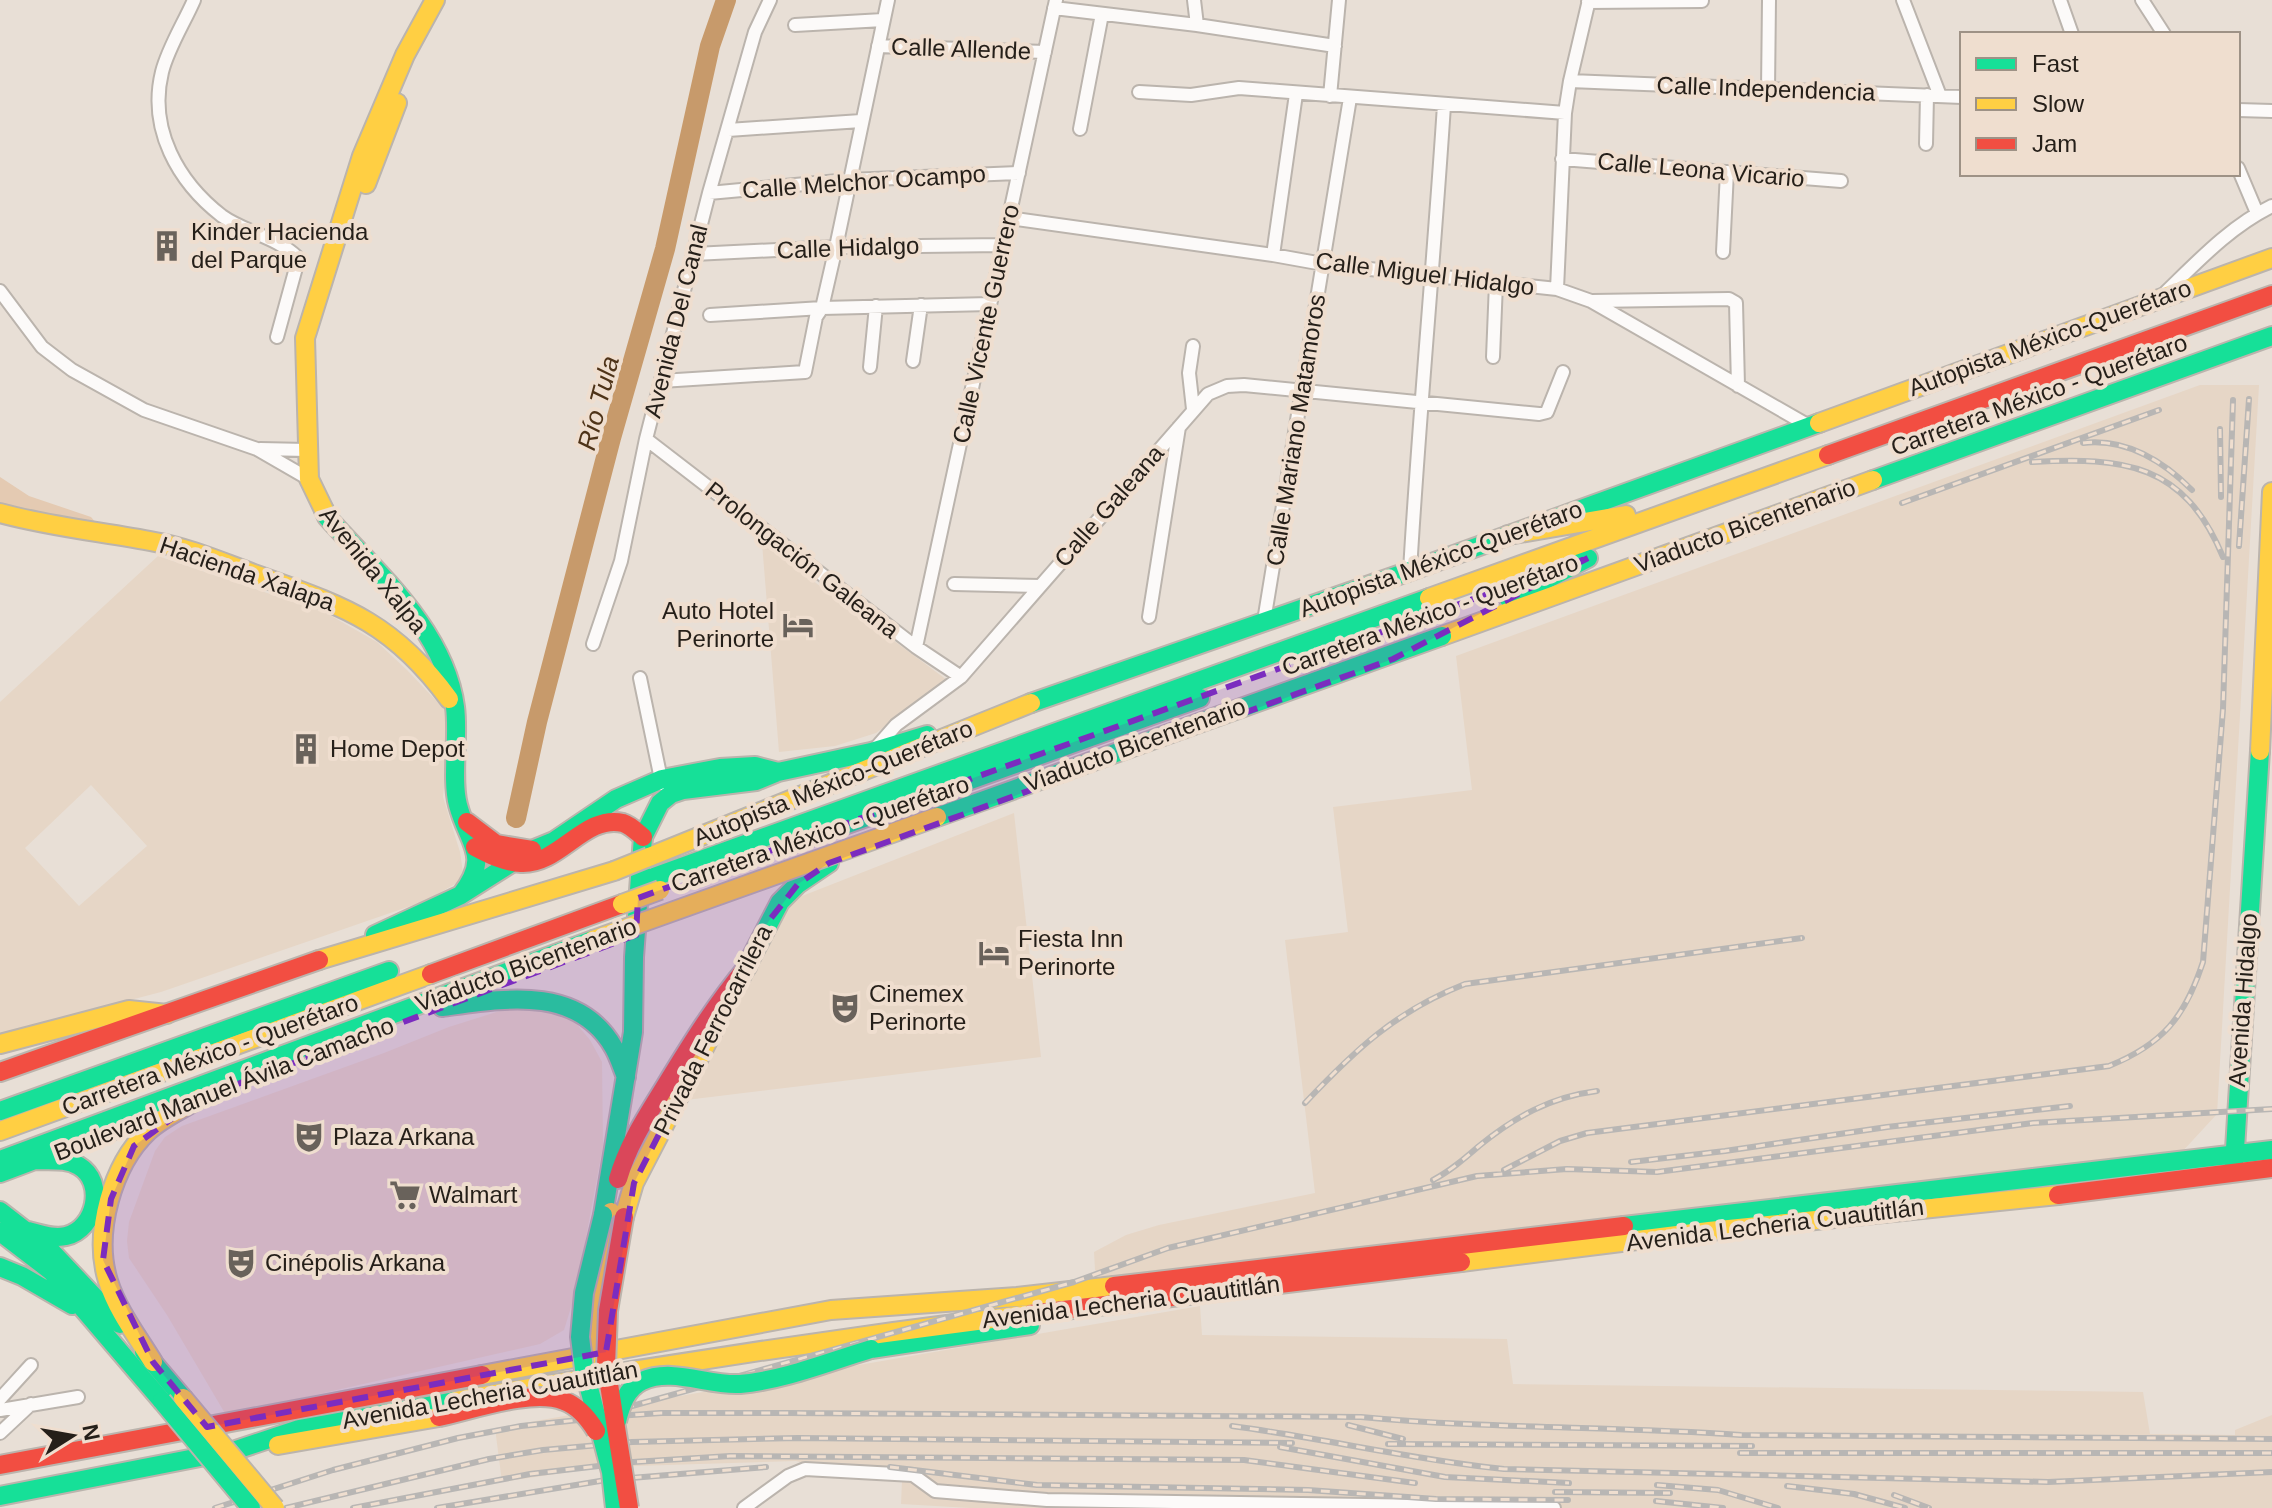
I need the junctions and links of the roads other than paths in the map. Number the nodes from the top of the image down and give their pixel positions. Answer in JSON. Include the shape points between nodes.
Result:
{"nodes":[{"id":1,"x":194,"y":0,"type":"edge"},
{"id":2,"x":435,"y":0,"type":"edge"},
{"id":3,"x":448,"y":0,"type":"edge"},
{"id":4,"x":770,"y":0,"type":"edge"},
{"id":5,"x":888,"y":0,"type":"edge"},
{"id":6,"x":1194,"y":0,"type":"edge"},
{"id":7,"x":1339,"y":0,"type":"edge"},
{"id":8,"x":1769,"y":0,"type":"edge"},
{"id":9,"x":1903,"y":0,"type":"edge"},
{"id":10,"x":2060,"y":0,"type":"edge"},
{"id":11,"x":2142,"y":0,"type":"edge"},
{"id":12,"x":1588,"y":1,"type":"edge"},
{"id":13,"x":1702,"y":1,"type":"edge"},
{"id":14,"x":1055,"y":4,"type":"edge"},
{"id":15,"x":1102,"y":14,"type":"junction"},
{"id":16,"x":883,"y":20,"type":"junction"},
{"id":17,"x":795,"y":25,"type":"dead end"},
{"id":18,"x":1197,"y":25,"type":"junction"},
{"id":19,"x":2071,"y":32,"type":"edge"},
{"id":20,"x":2163,"y":32,"type":"edge"},
{"id":21,"x":878,"y":46,"type":"junction"},
{"id":22,"x":1335,"y":46,"type":"junction"},
{"id":23,"x":1045,"y":52,"type":"junction"},
{"id":24,"x":1570,"y":81,"type":"junction"},
{"id":25,"x":1768,"y":90,"type":"junction"},
{"id":26,"x":1139,"y":92,"type":"dead end"},
{"id":27,"x":1296,"y":94,"type":"junction"},
{"id":28,"x":1330,"y":96,"type":"junction"},
{"id":29,"x":1933,"y":96,"type":"junction"},
{"id":30,"x":1960,"y":97,"type":"edge"},
{"id":31,"x":1350,"y":98,"type":"junction"},
{"id":32,"x":1444,"y":105,"type":"junction"},
{"id":33,"x":2240,"y":110,"type":"edge"},
{"id":34,"x":2272,"y":111,"type":"edge"},
{"id":35,"x":1565,"y":113,"type":"junction"},
{"id":36,"x":861,"y":121,"type":"junction"},
{"id":37,"x":1080,"y":129,"type":"dead end"},
{"id":38,"x":728,"y":130,"type":"junction"},
{"id":39,"x":1926,"y":144,"type":"dead end"},
{"id":40,"x":368,"y":158,"type":"junction"},
{"id":41,"x":1562,"y":159,"type":"junction"},
{"id":42,"x":1727,"y":172,"type":"junction"},
{"id":43,"x":1019,"y":173,"type":"junction"},
{"id":44,"x":2240,"y":173,"type":"edge"},
{"id":45,"x":849,"y":180,"type":"junction"},
{"id":46,"x":1841,"y":181,"type":"dead end"},
{"id":47,"x":709,"y":193,"type":"junction"},
{"id":48,"x":2272,"y":206,"type":"edge"},
{"id":49,"x":2257,"y":213,"type":"junction"},
{"id":50,"x":1009,"y":218,"type":"junction"},
{"id":51,"x":1003,"y":245,"type":"junction"},
{"id":52,"x":836,"y":247,"type":"junction"},
{"id":53,"x":1723,"y":252,"type":"dead end"},
{"id":54,"x":694,"y":254,"type":"junction"},
{"id":55,"x":1273,"y":255,"type":"junction"},
{"id":56,"x":2272,"y":258,"type":"edge"},
{"id":57,"x":1323,"y":264,"type":"junction"},
{"id":58,"x":1433,"y":277,"type":"junction"},
{"id":59,"x":1496,"y":283,"type":"junction"},
{"id":60,"x":1557,"y":289,"type":"junction"},
{"id":61,"x":0,"y":291,"type":"edge"},
{"id":62,"x":2272,"y":295,"type":"edge"},
{"id":63,"x":2161,"y":297,"type":"junction"},
{"id":64,"x":1591,"y":301,"type":"junction"},
{"id":65,"x":990,"y":304,"type":"junction"},
{"id":66,"x":921,"y":305,"type":"junction"},
{"id":67,"x":876,"y":306,"type":"junction"},
{"id":68,"x":822,"y":308,"type":"junction"},
{"id":69,"x":2264,"y":313,"type":"edge"},
{"id":70,"x":710,"y":315,"type":"dead end"},
{"id":71,"x":2272,"y":336,"type":"edge"},
{"id":72,"x":277,"y":337,"type":"dead end"},
{"id":73,"x":1193,"y":346,"type":"dead end"},
{"id":74,"x":2272,"y":348,"type":"edge"},
{"id":75,"x":1493,"y":357,"type":"dead end"},
{"id":76,"x":913,"y":361,"type":"dead end"},
{"id":77,"x":870,"y":367,"type":"dead end"},
{"id":78,"x":1563,"y":372,"type":"dead end"},
{"id":79,"x":2152,"y":379,"type":"junction"},
{"id":80,"x":661,"y":381,"type":"junction"},
{"id":81,"x":1738,"y":386,"type":"junction"},
{"id":82,"x":1302,"y":390,"type":"junction"},
{"id":83,"x":1420,"y":404,"type":"junction"},
{"id":84,"x":1193,"y":409,"type":"junction"},
{"id":85,"x":1179,"y":425,"type":"junction"},
{"id":86,"x":1809,"y":426,"type":"junction"},
{"id":87,"x":646,"y":439,"type":"junction"},
{"id":88,"x":257,"y":449,"type":"junction"},
{"id":89,"x":307,"y":450,"type":"junction"},
{"id":90,"x":309,"y":479,"type":"junction"},
{"id":91,"x":2272,"y":492,"type":"edge"},
{"id":92,"x":1692,"y":504,"type":"junction"},
{"id":93,"x":0,"y":513,"type":"edge"},
{"id":94,"x":1508,"y":535,"type":"junction"},
{"id":95,"x":1588,"y":558,"type":"junction"},
{"id":96,"x":1410,"y":571,"type":"junction"},
{"id":97,"x":954,"y":584,"type":"dead end"},
{"id":98,"x":1040,"y":586,"type":"junction"},
{"id":99,"x":1149,"y":617,"type":"dead end"},
{"id":100,"x":1264,"y":621,"type":"junction"},
{"id":101,"x":593,"y":644,"type":"dead end"},
{"id":102,"x":916,"y":647,"type":"junction"},
{"id":103,"x":1389,"y":658,"type":"junction"},
{"id":104,"x":961,"y":677,"type":"junction"},
{"id":105,"x":640,"y":678,"type":"dead end"},
{"id":106,"x":455,"y":708,"type":"junction"},
{"id":107,"x":1010,"y":710,"type":"junction"},
{"id":108,"x":1157,"y":746,"type":"junction"},
{"id":109,"x":871,"y":752,"type":"junction"},
{"id":110,"x":863,"y":770,"type":"junction"},
{"id":111,"x":778,"y":772,"type":"junction"},
{"id":112,"x":662,"y":779,"type":"junction"},
{"id":113,"x":918,"y":800,"type":"junction"},
{"id":114,"x":660,"y":803,"type":"junction"},
{"id":115,"x":464,"y":821,"type":"junction"},
{"id":116,"x":643,"y":837,"type":"junction"},
{"id":117,"x":475,"y":847,"type":"junction"},
{"id":118,"x":532,"y":850,"type":"junction"},
{"id":119,"x":829,"y":863,"type":"junction"},
{"id":120,"x":511,"y":864,"type":"junction"},
{"id":121,"x":657,"y":884,"type":"junction"},
{"id":122,"x":461,"y":895,"type":"junction"},
{"id":123,"x":620,"y":897,"type":"junction"},
{"id":124,"x":335,"y":954,"type":"junction"},
{"id":125,"x":747,"y":967,"type":"junction"},
{"id":126,"x":442,"y":1007,"type":"junction"},
{"id":127,"x":167,"y":1014,"type":"junction"},
{"id":128,"x":0,"y":1044,"type":"edge"},
{"id":129,"x":0,"y":1072,"type":"edge"},
{"id":130,"x":626,"y":1077,"type":"junction"},
{"id":131,"x":200,"y":1098,"type":"junction"},
{"id":132,"x":0,"y":1111,"type":"edge"},
{"id":133,"x":639,"y":1130,"type":"junction"},
{"id":134,"x":0,"y":1131,"type":"edge"},
{"id":135,"x":2272,"y":1150,"type":"edge"},
{"id":136,"x":0,"y":1160,"type":"edge"},
{"id":137,"x":35,"y":1160,"type":"junction"},
{"id":138,"x":2234,"y":1164,"type":"junction"},
{"id":139,"x":2272,"y":1168,"type":"edge"},
{"id":140,"x":0,"y":1173,"type":"edge"},
{"id":141,"x":2,"y":1219,"type":"edge"},
{"id":142,"x":1708,"y":1223,"type":"junction"},
{"id":143,"x":28,"y":1231,"type":"junction"},
{"id":144,"x":0,"y":1267,"type":"edge"},
{"id":145,"x":1076,"y":1310,"type":"junction"},
{"id":146,"x":87,"y":1314,"type":"junction"},
{"id":147,"x":591,"y":1355,"type":"junction"},
{"id":148,"x":153,"y":1362,"type":"junction"},
{"id":149,"x":31,"y":1365,"type":"dead end"},
{"id":150,"x":594,"y":1377,"type":"junction"},
{"id":151,"x":78,"y":1397,"type":"dead end"},
{"id":152,"x":0,"y":1399,"type":"edge"},
{"id":153,"x":31,"y":1404,"type":"junction"},
{"id":154,"x":0,"y":1410,"type":"edge"},
{"id":155,"x":616,"y":1428,"type":"junction"},
{"id":156,"x":0,"y":1433,"type":"edge"},
{"id":157,"x":604,"y":1445,"type":"junction"},
{"id":158,"x":236,"y":1450,"type":"junction"},
{"id":159,"x":0,"y":1465,"type":"edge"},
{"id":160,"x":0,"y":1496,"type":"edge"},
{"id":161,"x":251,"y":1508,"type":"edge"},
{"id":162,"x":275,"y":1508,"type":"edge"},
{"id":163,"x":615,"y":1508,"type":"edge"},
{"id":164,"x":629,"y":1508,"type":"edge"},
{"id":165,"x":744,"y":1508,"type":"edge"},
{"id":166,"x":1554,"y":1508,"type":"edge"}],
"edges":[{"from":1,"to":72,"type":"street","via":[[162,71],[159,97],[166,149],[190,185],[223,216],[297,257]]},
{"from":2,"to":40,"type":"main road","name":"Avenida Xalpa","via":[[405,55]]},
{"from":3,"to":40,"type":"main road","name":"Avenida Xalpa"},
{"from":4,"to":38,"type":"street","name":"Avenida Del Canal","via":[[755,32]]},
{"from":5,"to":16,"type":"street"},
{"from":6,"to":18,"type":"street"},
{"from":7,"to":22,"type":"street"},
{"from":8,"to":25,"type":"street"},
{"from":9,"to":29,"type":"street"},
{"from":10,"to":19,"type":"street"},
{"from":11,"to":20,"type":"street"},
{"from":12,"to":13,"type":"street"},
{"from":12,"to":24,"type":"street"},
{"from":14,"to":15,"type":"street"},
{"from":14,"to":23,"type":"street","name":"Calle Vicente Guerrero"},
{"from":15,"to":18,"type":"street"},
{"from":15,"to":37,"type":"street"},
{"from":16,"to":17,"type":"street"},
{"from":16,"to":21,"type":"street"},
{"from":18,"to":22,"type":"street"},
{"from":21,"to":23,"type":"street","name":"Calle Allende"},
{"from":21,"to":36,"type":"street"},
{"from":22,"to":28,"type":"street"},
{"from":23,"to":43,"type":"street","name":"Calle Vicente Guerrero"},
{"from":24,"to":25,"type":"street","name":"Calle Independencia"},
{"from":24,"to":35,"type":"street"},
{"from":25,"to":29,"type":"street","name":"Calle Independencia"},
{"from":26,"to":27,"type":"street","via":[[1191,95],[1239,88]]},
{"from":27,"to":28,"type":"street"},
{"from":27,"to":55,"type":"street"},
{"from":28,"to":31,"type":"street"},
{"from":29,"to":30,"type":"street","name":"Calle Independencia"},
{"from":29,"to":39,"type":"street"},
{"from":31,"to":32,"type":"street"},
{"from":31,"to":57,"type":"street","name":"Calle Mariano Matamoros"},
{"from":32,"to":35,"type":"street"},
{"from":32,"to":58,"type":"street"},
{"from":33,"to":34,"type":"street"},
{"from":35,"to":41,"type":"street"},
{"from":36,"to":38,"type":"street"},
{"from":36,"to":45,"type":"street"},
{"from":38,"to":47,"type":"street","name":"Avenida Del Canal"},
{"from":40,"to":89,"type":"main road","name":"Avenida Xalpa","via":[[305,338]]},
{"from":41,"to":42,"type":"street","name":"Calle Leona Vicario"},
{"from":41,"to":60,"type":"street"},
{"from":42,"to":46,"type":"street","name":"Calle Leona Vicario"},
{"from":42,"to":53,"type":"street"},
{"from":43,"to":45,"type":"street","name":"Calle Melchor Ocampo"},
{"from":43,"to":50,"type":"street","name":"Calle Vicente Guerrero"},
{"from":44,"to":49,"type":"street"},
{"from":45,"to":47,"type":"street","name":"Calle Melchor Ocampo"},
{"from":45,"to":52,"type":"street"},
{"from":47,"to":54,"type":"street","name":"Avenida Del Canal"},
{"from":48,"to":49,"type":"street"},
{"from":49,"to":63,"type":"street","via":[[2212,247]]},
{"from":50,"to":51,"type":"street","name":"Calle Vicente Guerrero"},
{"from":50,"to":55,"type":"street","name":"Calle Miguel Hidalgo"},
{"from":51,"to":52,"type":"street","name":"Calle Hidalgo"},
{"from":51,"to":65,"type":"street","name":"Calle Vicente Guerrero"},
{"from":52,"to":54,"type":"street","name":"Calle Hidalgo"},
{"from":52,"to":68,"type":"street"},
{"from":54,"to":80,"type":"street","name":"Avenida Del Canal"},
{"from":55,"to":57,"type":"street","name":"Calle Miguel Hidalgo"},
{"from":56,"to":63,"type":"main road","name":"Autopista México-Querétaro"},
{"from":57,"to":58,"type":"street","name":"Calle Miguel Hidalgo"},
{"from":57,"to":82,"type":"street","name":"Calle Mariano Matamoros"},
{"from":58,"to":59,"type":"street","name":"Calle Miguel Hidalgo"},
{"from":58,"to":83,"type":"street"},
{"from":59,"to":60,"type":"street","name":"Calle Miguel Hidalgo"},
{"from":59,"to":75,"type":"street"},
{"from":60,"to":64,"type":"street","name":"Calle Miguel Hidalgo"},
{"from":61,"to":88,"type":"street","via":[[42,347],[72,370],[144,410]]},
{"from":62,"to":69,"type":"main road","name":"Carretera México - Querétaro"},
{"from":63,"to":86,"type":"main road","name":"Autopista México-Querétaro"},
{"from":64,"to":81,"type":"street","name":"Calle Miguel Hidalgo"},
{"from":64,"to":81,"type":"street","via":[[1736,303]]},
{"from":65,"to":66,"type":"street"},
{"from":65,"to":102,"type":"street","name":"Calle Vicente Guerrero"},
{"from":66,"to":67,"type":"street"},
{"from":66,"to":76,"type":"street"},
{"from":67,"to":68,"type":"street"},
{"from":67,"to":77,"type":"street"},
{"from":68,"to":70,"type":"street"},
{"from":68,"to":80,"type":"street","via":[[805,372]]},
{"from":69,"to":79,"type":"main road","via":[[2219,346]]},
{"from":69,"to":92,"type":"main road","name":"Carretera México - Querétaro"},
{"from":69,"to":95,"type":"main road","name":"Carretera México - Querétaro"},
{"from":71,"to":79,"type":"main road","name":"Viaducto Bicentenario"},
{"from":73,"to":84,"type":"street"},
{"from":74,"to":103,"type":"main road"},
{"from":78,"to":83,"type":"street","name":"Calle Galeana","via":[[1552,406],[1539,414]]},
{"from":79,"to":103,"type":"main road","name":"Viaducto Bicentenario","bridge":true},
{"from":80,"to":87,"type":"street","name":"Avenida Del Canal"},
{"from":81,"to":86,"type":"street","name":"Calle Miguel Hidalgo"},
{"from":82,"to":83,"type":"street","name":"Calle Galeana"},
{"from":82,"to":84,"type":"street","name":"Calle Galeana","via":[[1227,386],[1208,394]]},
{"from":82,"to":100,"type":"street","name":"Calle Mariano Matamoros"},
{"from":83,"to":96,"type":"street"},
{"from":84,"to":85,"type":"street","name":"Calle Galeana"},
{"from":85,"to":98,"type":"street","name":"Calle Galeana"},
{"from":85,"to":99,"type":"street"},
{"from":86,"to":94,"type":"main road","name":"Autopista México-Querétaro"},
{"from":87,"to":101,"type":"street","name":"Avenida Del Canal","via":[[621,561]]},
{"from":87,"to":102,"type":"street","name":"Prolongación Galeana"},
{"from":88,"to":89,"type":"street"},
{"from":88,"to":90,"type":"street"},
{"from":89,"to":90,"type":"main road","name":"Avenida Xalpa"},
{"from":90,"to":106,"type":"main road","name":"Avenida Xalpa","via":[[327,517],[425,632],[448,676]]},
{"from":91,"to":138,"type":"main road","name":"Avenida Hidalgo"},
{"from":92,"to":94,"type":"main road"},
{"from":92,"to":121,"type":"main road","name":"Carretera México - Querétaro"},
{"from":93,"to":106,"type":"main road","name":"Hacienda Xalapa","via":[[160,543],[339,605],[402,642],[433,674]]},
{"from":94,"to":96,"type":"main road","name":"Autopista México-Querétaro"},
{"from":95,"to":103,"type":"main road"},
{"from":95,"to":113,"type":"main road","name":"Carretera México - Querétaro"},
{"from":96,"to":100,"type":"main road","name":"Autopista México-Querétaro"},
{"from":97,"to":98,"type":"street"},
{"from":98,"to":104,"type":"street","name":"Calle Galeana"},
{"from":100,"to":107,"type":"main road","name":"Autopista México-Querétaro"},
{"from":102,"to":104,"type":"street","name":"Prolongación Galeana"},
{"from":103,"to":108,"type":"main road"},
{"from":103,"to":136,"type":"main road","name":"Viaducto Bicentenario","bridge":true,"via":[[852,846]]},
{"from":104,"to":109,"type":"street","name":"Calle Galeana","via":[[896,725]]},
{"from":105,"to":112,"type":"street"},
{"from":106,"to":115,"type":"main road","name":"Avenida Xalpa","via":[[455,791]]},
{"from":107,"to":109,"type":"main road"},
{"from":107,"to":110,"type":"main road","name":"Autopista México-Querétaro"},
{"from":108,"to":113,"type":"main road"},
{"from":108,"to":119,"type":"main road"},
{"from":109,"to":110,"type":"street","name":"Calle Galeana"},
{"from":109,"to":111,"type":"main road"},
{"from":110,"to":124,"type":"main road","name":"Autopista México-Querétaro","bridge":true,"via":[[614,871]]},
{"from":111,"to":112,"type":"main road","via":[[755,766],[720,768]]},
{"from":111,"to":114,"type":"main road","via":[[756,781],[683,790]]},
{"from":112,"to":114,"type":"street"},
{"from":112,"to":118,"type":"main road","via":[[616,799]]},
{"from":113,"to":121,"type":"main road","name":"Carretera México - Querétaro"},
{"from":114,"to":116,"type":"main road"},
{"from":115,"to":117,"type":"main road","name":"Avenida Xalpa"},
{"from":115,"to":118,"type":"main road","via":[[496,846]]},
{"from":116,"to":120,"type":"main road","via":[[622,823],[610,823],[549,857]]},
{"from":116,"to":130,"type":"main road","name":"Privada Ferrocarrilera"},
{"from":117,"to":120,"type":"main road"},
{"from":117,"to":122,"type":"main road","via":[[475,877]]},
{"from":118,"to":120,"type":"main road"},
{"from":119,"to":125,"type":"main road","name":"Privada Ferrocarrilera","via":[[780,902]]},
{"from":119,"to":126,"type":"main road","name":"Boulevard Manuel Ávila Camacho"},
{"from":120,"to":122,"type":"main road"},
{"from":121,"to":123,"type":"main road","name":"Carretera México - Querétaro"},
{"from":122,"to":124,"type":"main road"},
{"from":123,"to":132,"type":"main road","name":"Carretera México - Querétaro"},
{"from":123,"to":134,"type":"main road","name":"Carretera México - Querétaro"},
{"from":124,"to":127,"type":"main road"},
{"from":125,"to":133,"type":"main road","via":[[716,1003]]},
{"from":125,"to":155,"type":"main road","name":"Privada Ferrocarrilera","bridge":true,"via":[[634,1183],[624,1217],[605,1339]]},
{"from":126,"to":130,"type":"main road","via":[[543,998],[573,1007],[597,1024],[613,1045]]},
{"from":126,"to":131,"type":"main road","name":"Boulevard Manuel Ávila Camacho"},
{"from":127,"to":128,"type":"main road","via":[[129,1010]]},
{"from":127,"to":129,"type":"main road"},
{"from":130,"to":133,"type":"main road"},
{"from":130,"to":157,"type":"main road","name":"Privada Ferrocarrilera","bridge":true,"via":[[580,1337]]},
{"from":131,"to":137,"type":"main road","name":"Boulevard Manuel Ávila Camacho"},
{"from":131,"to":148,"type":"main road","via":[[148,1130],[134,1146],[120,1171],[106,1230],[103,1260],[108,1282]]},
{"from":133,"to":147,"type":"main road","via":[[622,1164],[611,1208]]},
{"from":135,"to":138,"type":"main road","name":"Avenida Lecheria Cuautitlán"},
{"from":137,"to":140,"type":"main road","name":"Boulevard Manuel Ávila Camacho"},
{"from":137,"to":143,"type":"main road","via":[[83,1168],[95,1196],[80,1230],[66,1236]]},
{"from":138,"to":139,"type":"main road","name":"Avenida Lecheria Cuautitlán"},
{"from":138,"to":142,"type":"main road","name":"Avenida Lecheria Cuautitlán"},
{"from":141,"to":143,"type":"main road"},
{"from":141,"to":146,"type":"main road"},
{"from":142,"to":145,"type":"main road","name":"Avenida Lecheria Cuautitlán"},
{"from":142,"to":147,"type":"main road","name":"Avenida Lecheria Cuautitlán","via":[[1017,1297],[831,1310]]},
{"from":143,"to":148,"type":"main road","via":[[70,1269]]},
{"from":144,"to":146,"type":"main road"},
{"from":145,"to":150,"type":"main road","name":"Avenida Lecheria Cuautitlán","via":[[895,1331]]},
{"from":145,"to":155,"type":"main road","bridge":true,"via":[[1027,1326],[871,1349],[743,1383],[652,1378],[628,1392]]},
{"from":146,"to":161,"type":"main road","bridge":true},
{"from":147,"to":150,"type":"main road"},
{"from":147,"to":159,"type":"main road","name":"Avenida Lecheria Cuautitlán"},
{"from":148,"to":162,"type":"main road","bridge":true},
{"from":149,"to":152,"type":"street"},
{"from":150,"to":158,"type":"main road","name":"Avenida Lecheria Cuautitlán","via":[[299,1429]]},
{"from":151,"to":153,"type":"street"},
{"from":153,"to":154,"type":"street"},
{"from":153,"to":156,"type":"street"},
{"from":155,"to":164,"type":"main road","name":"Privada Ferrocarrilera","bridge":true},
{"from":157,"to":158,"type":"main road","bridge":true,"via":[[585,1415],[557,1398],[538,1398]]},
{"from":157,"to":163,"type":"main road","name":"Privada Ferrocarrilera","bridge":true},
{"from":158,"to":160,"type":"main road","name":"Avenida Lecheria Cuautitlán"},
{"from":165,"to":166,"type":"street","via":[[805,1469],[913,1475],[935,1491],[1047,1500]]}]}
